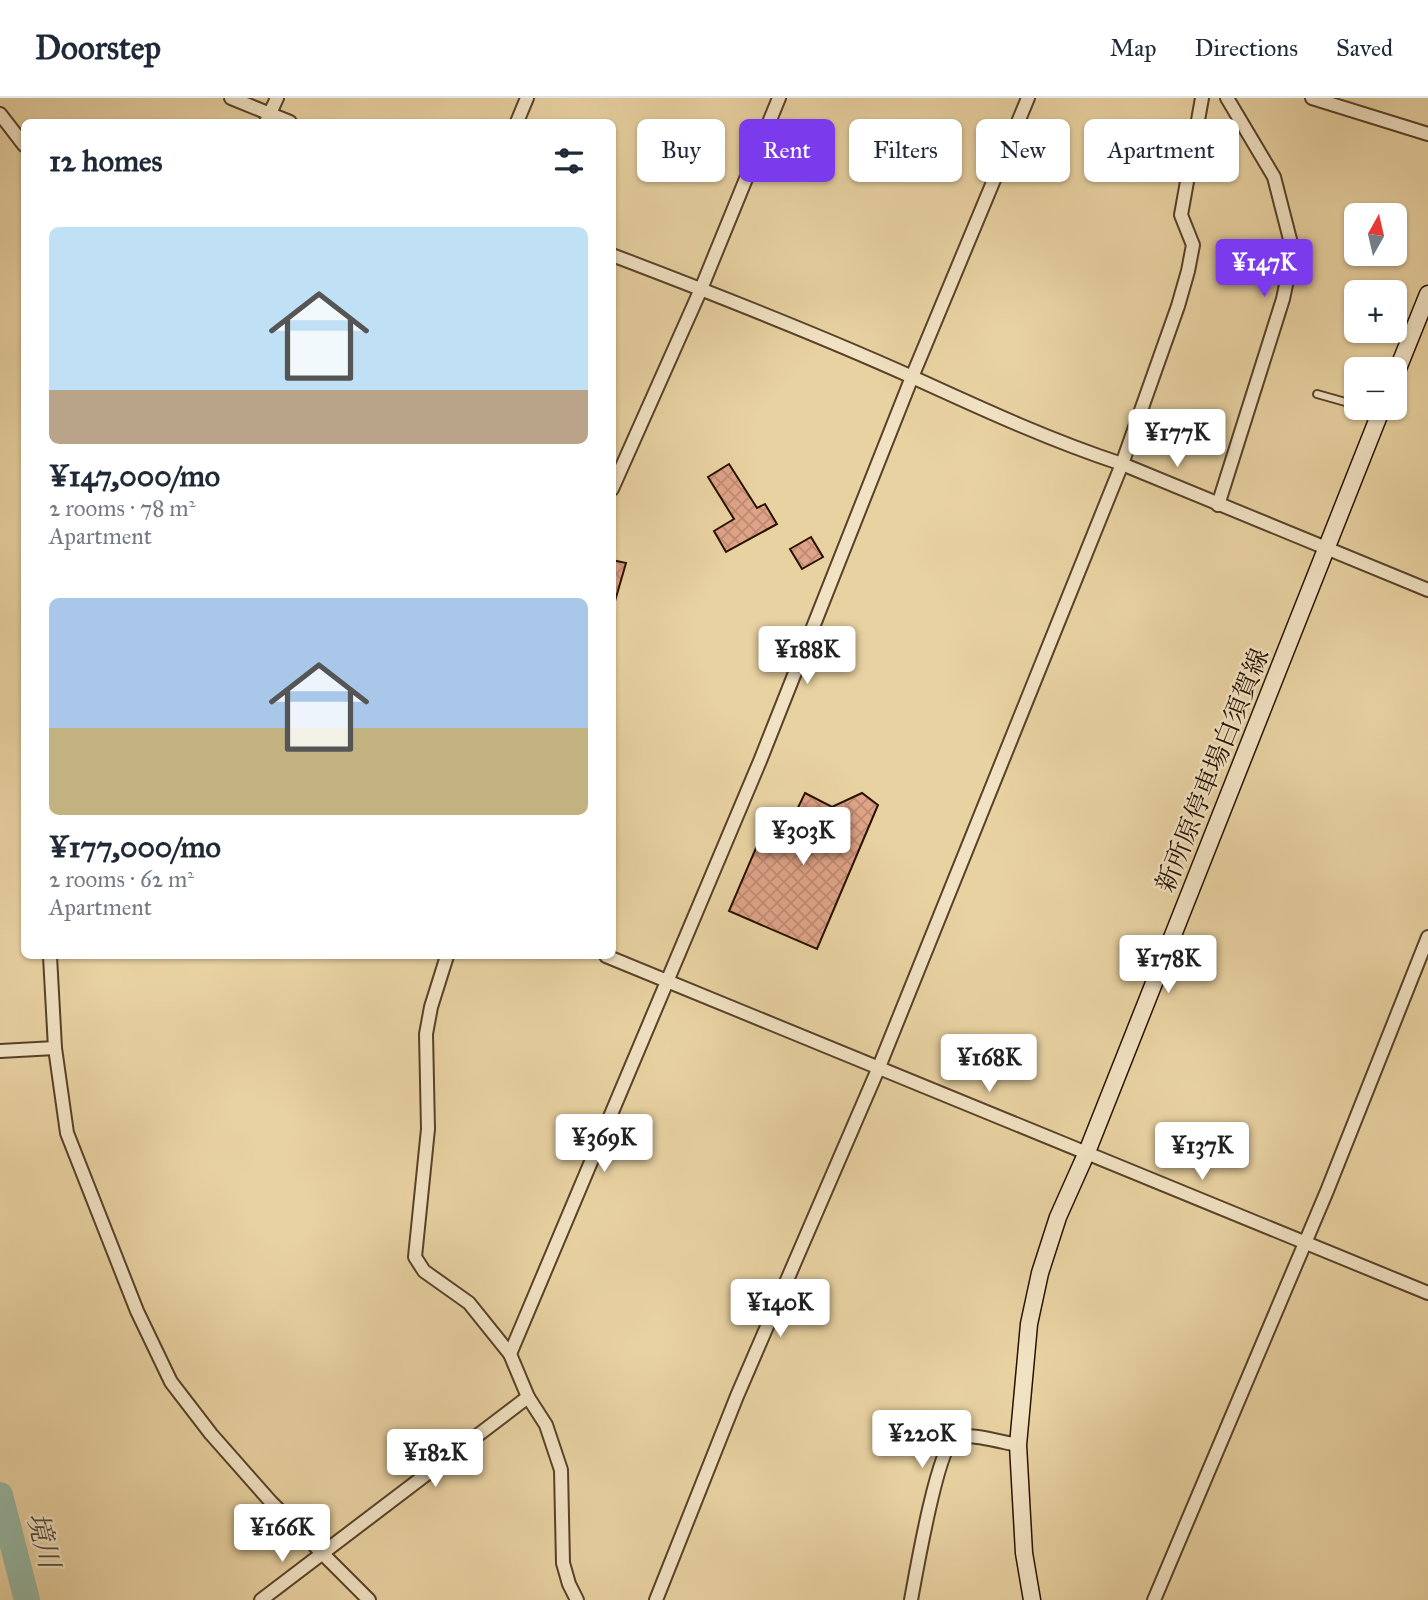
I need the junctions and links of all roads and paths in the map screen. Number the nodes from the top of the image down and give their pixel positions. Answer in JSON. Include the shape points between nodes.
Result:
{"nodes":[{"id":1,"x":231,"y":98,"type":"edge"},
{"id":2,"x":277,"y":98,"type":"edge"},
{"id":3,"x":527,"y":98,"type":"edge"},
{"id":4,"x":779,"y":98,"type":"edge"},
{"id":5,"x":1028,"y":98,"type":"edge"},
{"id":6,"x":1202,"y":98,"type":"edge"},
{"id":7,"x":1227,"y":98,"type":"edge"},
{"id":8,"x":1312,"y":98,"type":"edge"},
{"id":9,"x":0,"y":114,"type":"edge"},
{"id":10,"x":268,"y":118,"type":"edge"},
{"id":11,"x":518,"y":119,"type":"edge"},
{"id":12,"x":1428,"y":134,"type":"edge"},
{"id":13,"x":21,"y":141,"type":"edge"},
{"id":14,"x":616,"y":257,"type":"edge"},
{"id":15,"x":701,"y":289,"type":"junction"},
{"id":16,"x":1428,"y":294,"type":"edge"},
{"id":17,"x":1403,"y":357,"type":"edge"},
{"id":18,"x":912,"y":377,"type":"junction"},
{"id":19,"x":1317,"y":394,"type":"dead end"},
{"id":20,"x":1344,"y":402,"type":"edge"},
{"id":21,"x":1371,"y":420,"type":"edge"},
{"id":22,"x":1122,"y":464,"type":"junction"},
{"id":23,"x":616,"y":480,"type":"edge"},
{"id":24,"x":1218,"y":505,"type":"junction"},
{"id":25,"x":1326,"y":547,"type":"junction"},
{"id":26,"x":1428,"y":590,"type":"edge"},
{"id":27,"x":1428,"y":937,"type":"edge"},
{"id":28,"x":50,"y":959,"type":"edge"},
{"id":29,"x":446,"y":959,"type":"edge"},
{"id":30,"x":613,"y":959,"type":"edge"},
{"id":31,"x":667,"y":981,"type":"junction"},
{"id":32,"x":55,"y":1048,"type":"junction"},
{"id":33,"x":0,"y":1051,"type":"edge"},
{"id":34,"x":879,"y":1067,"type":"junction"},
{"id":35,"x":1087,"y":1152,"type":"junction"},
{"id":36,"x":1303,"y":1243,"type":"junction"},
{"id":37,"x":1428,"y":1293,"type":"edge"},
{"id":38,"x":510,"y":1354,"type":"junction"},
{"id":39,"x":528,"y":1397,"type":"junction"},
{"id":40,"x":1018,"y":1445,"type":"junction"},
{"id":41,"x":322,"y":1555,"type":"junction"},
{"id":42,"x":261,"y":1600,"type":"edge"},
{"id":43,"x":369,"y":1600,"type":"edge"},
{"id":44,"x":577,"y":1600,"type":"edge"},
{"id":45,"x":656,"y":1600,"type":"edge"},
{"id":46,"x":911,"y":1600,"type":"edge"},
{"id":47,"x":1032,"y":1600,"type":"edge"},
{"id":48,"x":1154,"y":1600,"type":"edge"}],
"edges":[{"from":1,"to":10,"type":"street"},
{"from":2,"to":10,"type":"street"},
{"from":3,"to":11,"type":"street"},
{"from":4,"to":15,"type":"street"},
{"from":5,"to":18,"type":"street"},
{"from":6,"to":22,"type":"street","via":[[1181,215],[1193,245],[1188,271]]},
{"from":7,"to":24,"type":"street","via":[[1274,177],[1293,251],[1283,299]]},
{"from":8,"to":12,"type":"street"},
{"from":9,"to":13,"type":"street"},
{"from":14,"to":15,"type":"street"},
{"from":15,"to":18,"type":"street"},
{"from":15,"to":23,"type":"street"},
{"from":16,"to":17,"type":"main road"},
{"from":18,"to":22,"type":"street","via":[[990,414]]},
{"from":18,"to":31,"type":"street"},
{"from":19,"to":20,"type":"lane"},
{"from":21,"to":25,"type":"main road","name":"新所原停車場白須賀線"},
{"from":22,"to":24,"type":"street"},
{"from":22,"to":34,"type":"street"},
{"from":24,"to":25,"type":"street"},
{"from":25,"to":26,"type":"street"},
{"from":25,"to":35,"type":"main road","name":"新所原停車場白須賀線"},
{"from":27,"to":36,"type":"street"},
{"from":28,"to":32,"type":"street"},
{"from":29,"to":38,"type":"street","via":[[426,1034],[428,1129],[415,1257],[424,1270],[469,1303]]},
{"from":30,"to":31,"type":"street"},
{"from":31,"to":34,"type":"street"},
{"from":31,"to":38,"type":"street"},
{"from":32,"to":33,"type":"street"},
{"from":32,"to":41,"type":"street","via":[[67,1133],[137,1311],[171,1382],[262,1493]]},
{"from":34,"to":35,"type":"street"},
{"from":34,"to":45,"type":"street","via":[[737,1396]]},
{"from":35,"to":36,"type":"street"},
{"from":35,"to":40,"type":"main road","name":"新所原停車場白須賀線","via":[[1040,1273],[1029,1324]]},
{"from":36,"to":37,"type":"street"},
{"from":36,"to":48,"type":"street"},
{"from":38,"to":39,"type":"street"},
{"from":39,"to":41,"type":"street"},
{"from":39,"to":44,"type":"street","via":[[546,1425],[561,1470],[564,1563]]},
{"from":40,"to":46,"type":"street","via":[[964,1435],[954,1438],[936,1484]]},
{"from":40,"to":47,"type":"main road","name":"新所原停車場白須賀線","via":[[1024,1553]]},
{"from":41,"to":42,"type":"street"},
{"from":41,"to":43,"type":"street"}]}
